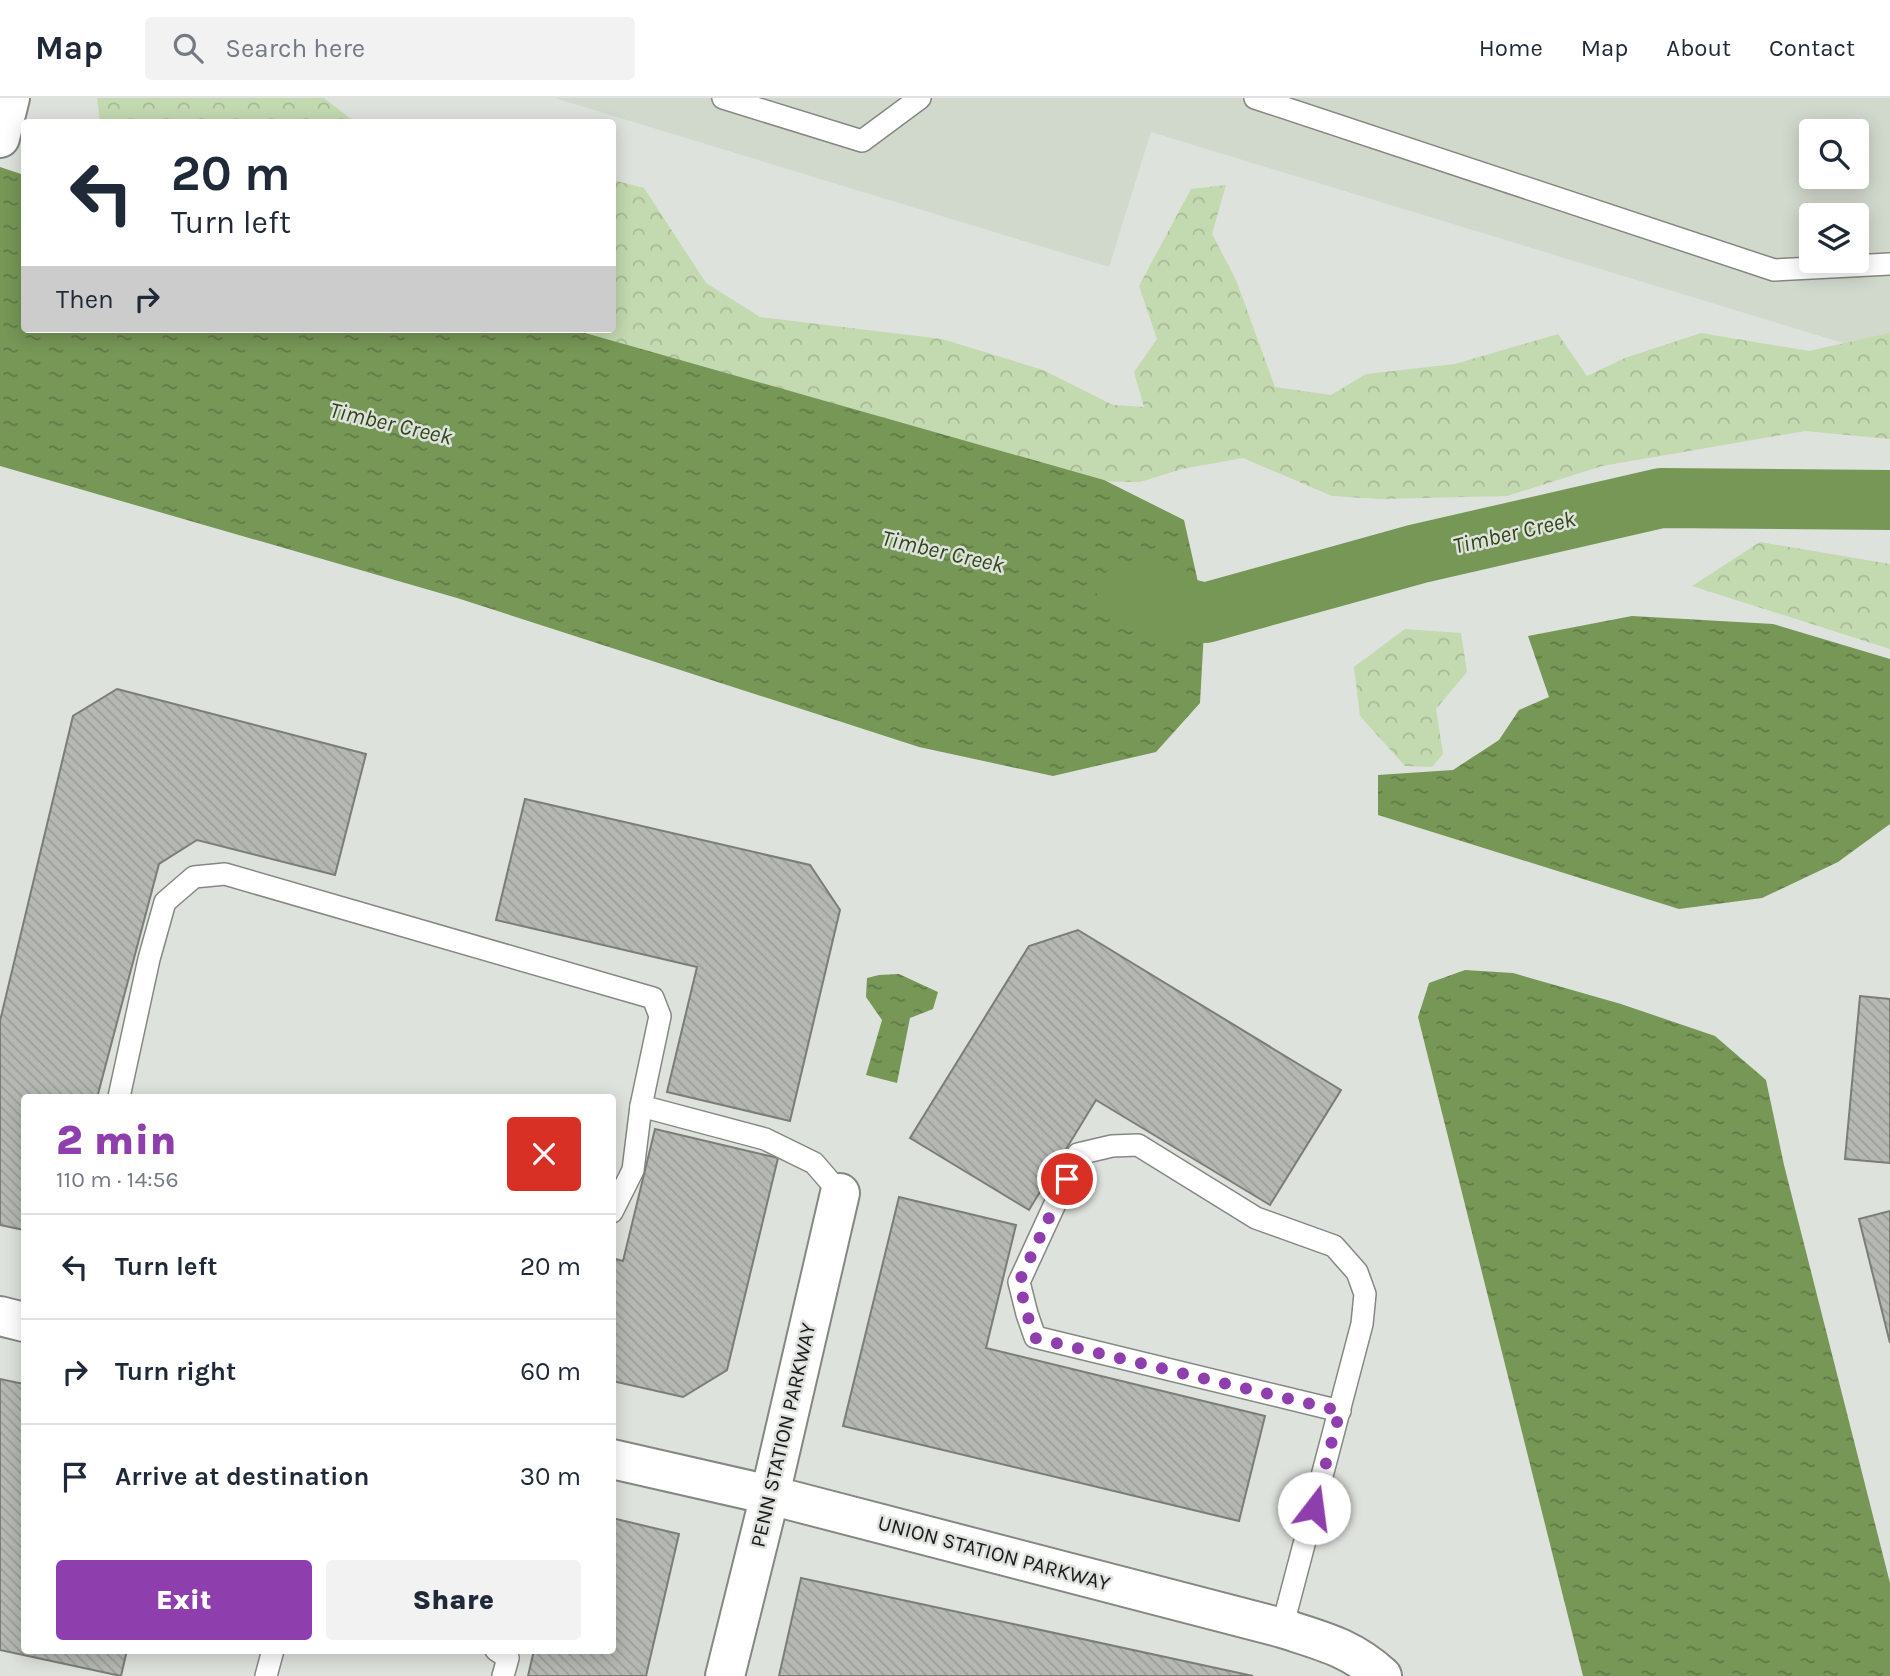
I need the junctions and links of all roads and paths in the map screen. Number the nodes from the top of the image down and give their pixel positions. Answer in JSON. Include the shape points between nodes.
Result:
{"nodes":[{"id":1,"x":10,"y":98,"type":"edge"},
{"id":2,"x":723,"y":98,"type":"edge"},
{"id":3,"x":920,"y":98,"type":"edge"},
{"id":4,"x":1255,"y":98,"type":"edge"},
{"id":5,"x":0,"y":138,"type":"edge"},
{"id":6,"x":1890,"y":264,"type":"edge"},
{"id":7,"x":118,"y":1094,"type":"edge"},
{"id":8,"x":641,"y":1106,"type":"junction"},
{"id":9,"x":840,"y":1194,"type":"joint"},
{"id":10,"x":616,"y":1204,"type":"edge"},
{"id":11,"x":0,"y":1316,"type":"edge"},
{"id":12,"x":21,"y":1321,"type":"edge"},
{"id":13,"x":1340,"y":1411,"type":"junction"},
{"id":14,"x":616,"y":1460,"type":"edge"},
{"id":15,"x":770,"y":1495,"type":"junction"},
{"id":16,"x":1282,"y":1628,"type":"junction"},
{"id":17,"x":272,"y":1654,"type":"edge"},
{"id":18,"x":502,"y":1654,"type":"edge"},
{"id":19,"x":1374,"y":1672,"type":"edge"},
{"id":20,"x":267,"y":1676,"type":"edge"},
{"id":21,"x":503,"y":1676,"type":"edge"},
{"id":22,"x":725,"y":1676,"type":"edge"}],
"edges":[{"from":1,"to":5,"type":"street"},
{"from":2,"to":3,"type":"lane","via":[[862,141]]},
{"from":4,"to":6,"type":"lane","via":[[1774,270]]},
{"from":7,"to":8,"type":"lane","via":[[165,902],[194,877],[225,874],[653,998],[660,1016]]},
{"from":8,"to":9,"type":"lane","via":[[765,1139],[814,1163]]},
{"from":8,"to":10,"type":"lane","via":[[633,1170]]},
{"from":9,"to":15,"type":"street","name":"PENN STATION PARKWAY"},
{"from":11,"to":12,"type":"street"},
{"from":13,"to":13,"type":"lane","via":[[1365,1294],[1357,1272],[1334,1246],[1255,1218],[1138,1145],[1078,1154],[1019,1282],[1035,1338]]},
{"from":13,"to":16,"type":"lane"},
{"from":14,"to":15,"type":"street","name":"UNION STATION PARKWAY"},
{"from":15,"to":16,"type":"street","name":"UNION STATION PARKWAY"},
{"from":15,"to":22,"type":"street","name":"PENN STATION PARKWAY"},
{"from":16,"to":19,"type":"street","name":"UNION STATION PARKWAY","via":[[1342,1647]]},
{"from":17,"to":20,"type":"lane"},
{"from":18,"to":21,"type":"lane","via":[[508,1658]]}]}
